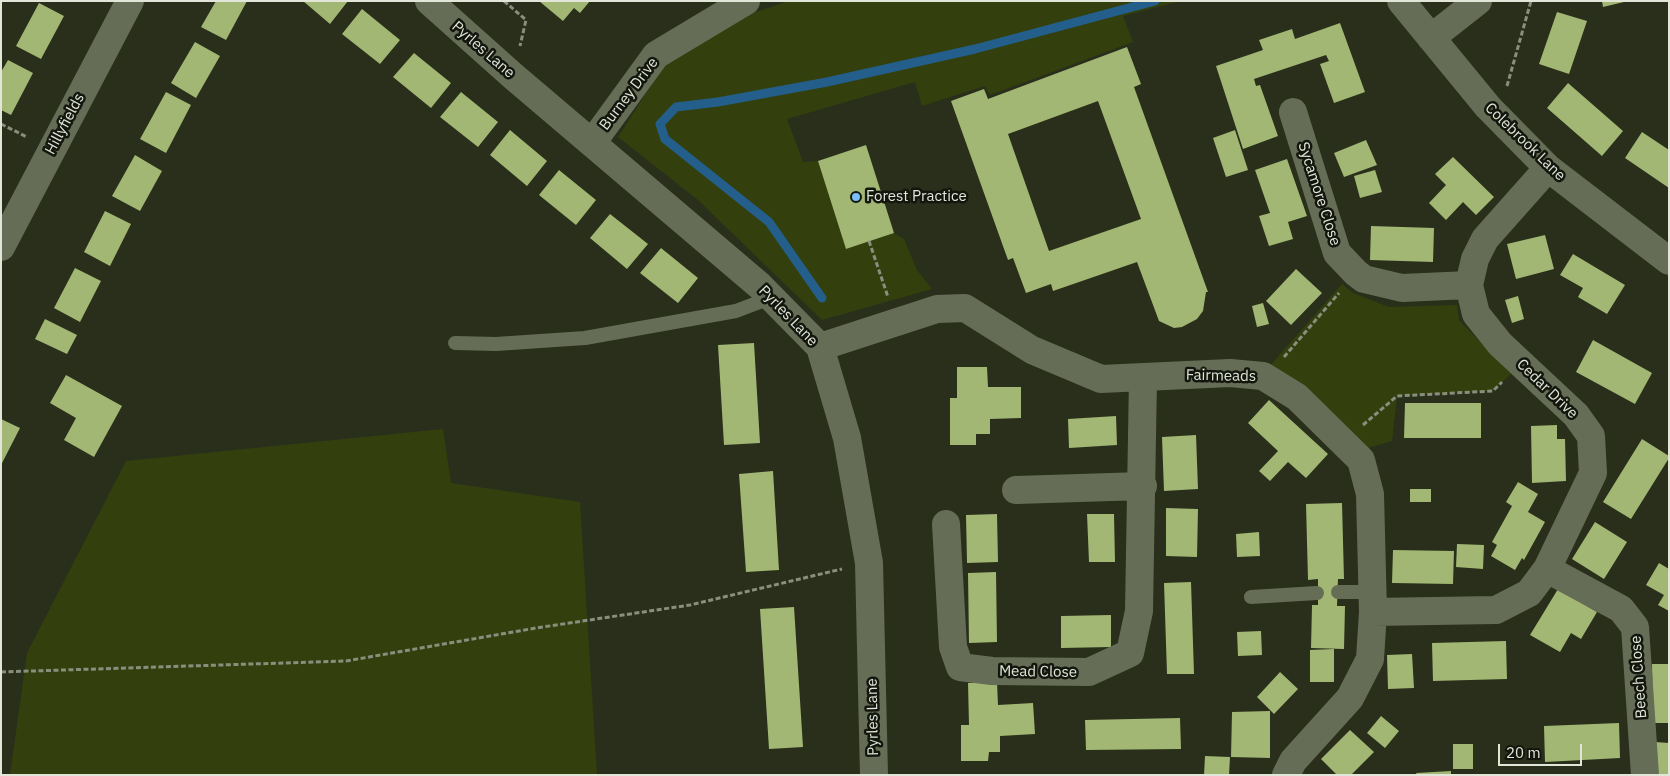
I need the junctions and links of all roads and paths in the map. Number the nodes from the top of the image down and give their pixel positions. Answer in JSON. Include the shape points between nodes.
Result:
{"nodes":[{"id":1,"x":130,"y":1,"type":"edge"},
{"id":2,"x":429,"y":1,"type":"edge"},
{"id":3,"x":504,"y":1,"type":"edge"},
{"id":4,"x":746,"y":1,"type":"edge"},
{"id":5,"x":1401,"y":1,"type":"edge"},
{"id":6,"x":1478,"y":1,"type":"edge"},
{"id":7,"x":1531,"y":1,"type":"edge"},
{"id":8,"x":1431,"y":38,"type":"junction"},
{"id":9,"x":512,"y":76,"type":"junction"},
{"id":10,"x":1293,"y":112,"type":"dead end"},
{"id":11,"x":1498,"y":118,"type":"junction"},
{"id":12,"x":592,"y":144,"type":"junction"},
{"id":13,"x":1548,"y":168,"type":"junction"},
{"id":14,"x":869,"y":241,"type":"dead end"},
{"id":15,"x":1,"y":247,"type":"edge"},
{"id":16,"x":1669,"y":261,"type":"edge"},
{"id":17,"x":1356,"y":273,"type":"junction"},
{"id":18,"x":1469,"y":285,"type":"junction"},
{"id":19,"x":770,"y":298,"type":"junction"},
{"id":20,"x":897,"y":321,"type":"junction"},
{"id":21,"x":455,"y":343,"type":"dead end"},
{"id":22,"x":820,"y":346,"type":"junction"},
{"id":23,"x":1521,"y":364,"type":"junction"},
{"id":24,"x":1143,"y":378,"type":"junction"},
{"id":25,"x":1266,"y":378,"type":"junction"},
{"id":26,"x":1343,"y":441,"type":"junction"},
{"id":27,"x":1143,"y":486,"type":"junction"},
{"id":28,"x":1016,"y":490,"type":"dead end"},
{"id":29,"x":946,"y":524,"type":"dead end"},
{"id":30,"x":869,"y":563,"type":"junction"},
{"id":31,"x":1547,"y":569,"type":"junction"},
{"id":32,"x":1338,"y":592,"type":"dead end"},
{"id":33,"x":1317,"y":593,"type":"dead end"},
{"id":34,"x":1251,"y":597,"type":"dead end"},
{"id":35,"x":1373,"y":602,"type":"junction"},
{"id":36,"x":1,"y":672,"type":"edge"},
{"id":37,"x":874,"y":775,"type":"edge"},
{"id":38,"x":1286,"y":775,"type":"edge"},
{"id":39,"x":1645,"y":775,"type":"edge"}],
"edges":[{"from":1,"to":15,"type":"street","name":"Hillyfields"},
{"from":2,"to":9,"type":"street","name":"Pyrles Lane"},
{"from":3,"to":9,"type":"path","via":[[526,20]]},
{"from":4,"to":12,"type":"street","name":"Burney Drive","via":[[656,55]]},
{"from":5,"to":8,"type":"street","name":"Colebrook Lane"},
{"from":6,"to":8,"type":"street"},
{"from":7,"to":11,"type":"path"},
{"from":8,"to":11,"type":"street","name":"Colebrook Lane"},
{"from":9,"to":12,"type":"street","name":"Pyrles Lane"},
{"from":10,"to":17,"type":"street","name":"Sycamore Close","via":[[1337,253]]},
{"from":11,"to":13,"type":"street","name":"Colebrook Lane"},
{"from":12,"to":19,"type":"street","name":"Pyrles Lane","via":[[760,286]]},
{"from":13,"to":16,"type":"street","name":"Colebrook Lane"},
{"from":13,"to":18,"type":"street","name":"Cedar Drive","via":[[1485,239],[1474,259]]},
{"from":14,"to":20,"type":"path"},
{"from":17,"to":18,"type":"street","name":"Sycamore Close","via":[[1402,288]]},
{"from":17,"to":25,"type":"path"},
{"from":18,"to":23,"type":"street","name":"Cedar Drive","via":[[1476,314]]},
{"from":19,"to":21,"type":"lane","via":[[736,311],[585,338],[496,344]]},
{"from":19,"to":22,"type":"street","name":"Pyrles Lane"},
{"from":20,"to":22,"type":"street","name":"Fairmeads"},
{"from":20,"to":24,"type":"street","name":"Fairmeads","via":[[937,309],[965,308],[1032,350],[1101,379]]},
{"from":22,"to":30,"type":"street","name":"Pyrles Lane","via":[[847,438]]},
{"from":23,"to":26,"type":"path","via":[[1493,391],[1397,396]]},
{"from":23,"to":31,"type":"street","name":"Cedar Drive","via":[[1576,415],[1591,436],[1594,473]]},
{"from":24,"to":25,"type":"street","name":"Fairmeads","via":[[1230,373]]},
{"from":24,"to":27,"type":"street","name":"Mead Close"},
{"from":25,"to":26,"type":"street","name":"Fairmeads","via":[[1297,397]]},
{"from":26,"to":35,"type":"street","name":"Fairmeads","via":[[1360,460],[1370,494]]},
{"from":27,"to":28,"type":"street"},
{"from":27,"to":29,"type":"street","name":"Mead Close","via":[[1139,611],[1130,654],[1089,672],[992,671],[960,667],[954,647]]},
{"from":30,"to":36,"type":"path","via":[[690,605],[346,661]]},
{"from":30,"to":37,"type":"street","name":"Pyrles Lane"},
{"from":31,"to":35,"type":"street","name":"Cedar Drive","via":[[1529,593],[1496,610]]},
{"from":31,"to":39,"type":"street","name":"Beech Close","via":[[1621,609],[1635,627]]},
{"from":32,"to":35,"type":"lane"},
{"from":33,"to":34,"type":"lane"},
{"from":35,"to":38,"type":"street","name":"Fairmeads","via":[[1370,660],[1350,698],[1293,761]]}]}
